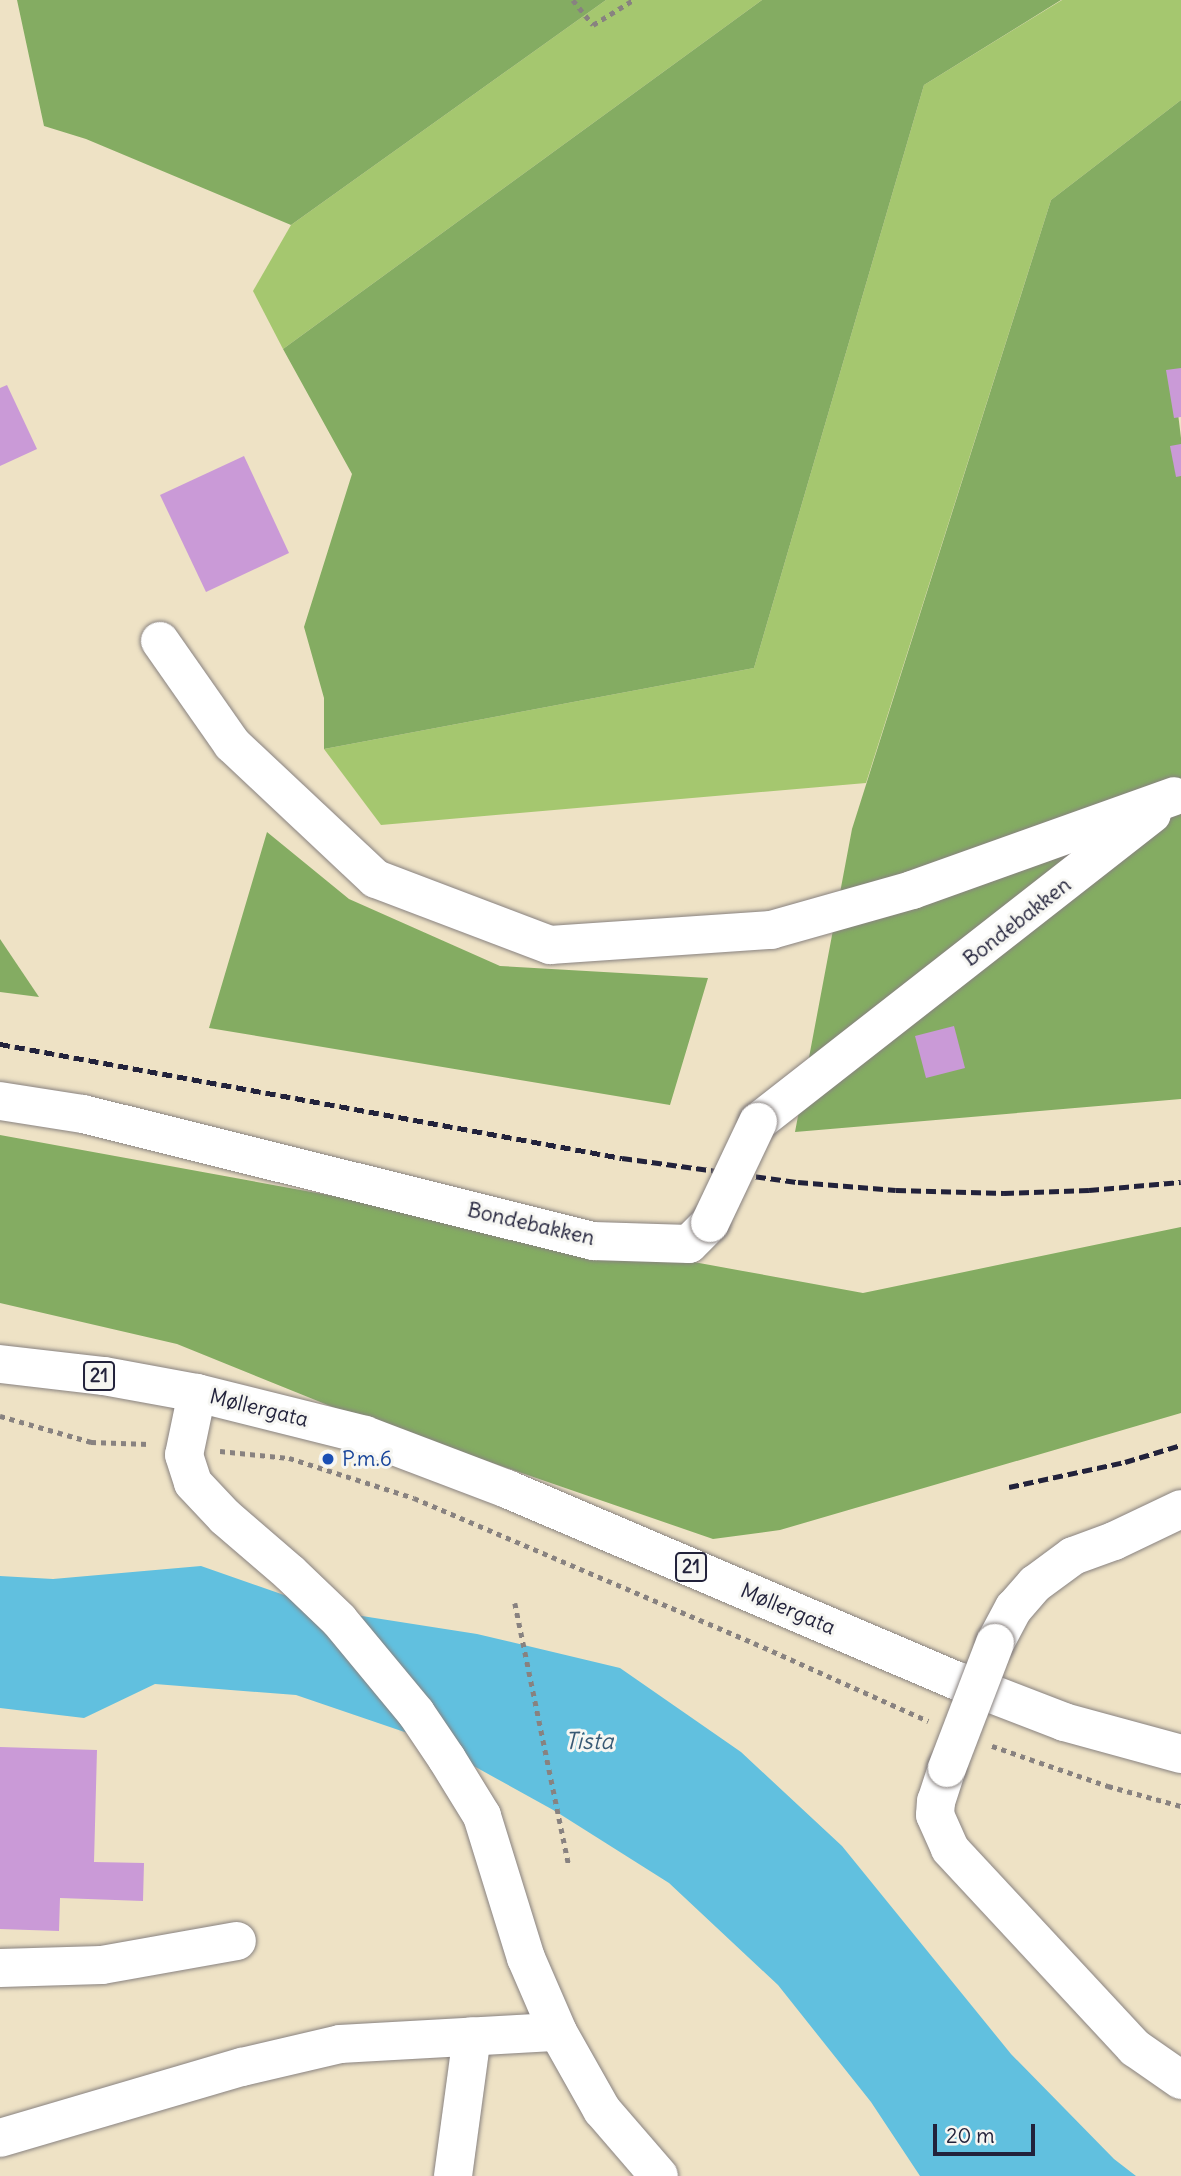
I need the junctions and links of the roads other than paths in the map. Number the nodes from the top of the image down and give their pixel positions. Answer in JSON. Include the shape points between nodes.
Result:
{"nodes":[{"id":1,"x":160,"y":641,"type":"dead end"},
{"id":2,"x":1178,"y":793,"type":"edge"},
{"id":3,"x":0,"y":1101,"type":"edge"},
{"id":4,"x":0,"y":1363,"type":"edge"},
{"id":5,"x":197,"y":1393,"type":"junction"},
{"id":6,"x":1181,"y":1509,"type":"edge"},
{"id":7,"x":1181,"y":1754,"type":"edge"},
{"id":8,"x":237,"y":1941,"type":"dead end"},
{"id":9,"x":0,"y":1968,"type":"edge"},
{"id":10,"x":558,"y":2032,"type":"junction"},
{"id":11,"x":471,"y":2036,"type":"junction"},
{"id":12,"x":1181,"y":2080,"type":"edge"},
{"id":13,"x":0,"y":2138,"type":"edge"},
{"id":14,"x":453,"y":2176,"type":"edge"},
{"id":15,"x":659,"y":2176,"type":"edge"}],
"edges":[{"from":1,"to":2,"type":"street","via":[[232,744],[376,879],[550,945],[771,930],[912,890]]},
{"from":2,"to":3,"type":"street","name":"Bondebakken","bridge":true,"via":[[758,1122],[709,1223],[690,1244],[593,1241],[83,1114]]},
{"from":4,"to":5,"type":"street","number":"21"},
{"from":5,"to":7,"type":"street","name":"Møllergata","number":"21","via":[[354,1432],[423,1457],[982,1690],[1064,1722]]},
{"from":5,"to":10,"type":"street","via":[[184,1455],[193,1483],[339,1620],[416,1713],[482,1816],[526,1958]]},
{"from":6,"to":12,"type":"street","bridge":true,"via":[[1073,1556],[1035,1584],[1014,1608],[995,1643],[947,1769],[935,1815],[950,1849],[1049,1959],[1135,2048]]},
{"from":8,"to":9,"type":"street","via":[[102,1965]]},
{"from":10,"to":11,"type":"street"},
{"from":10,"to":15,"type":"street","via":[[603,2110]]},
{"from":11,"to":13,"type":"street","via":[[340,2044],[242,2067]]},
{"from":11,"to":14,"type":"street"}]}
